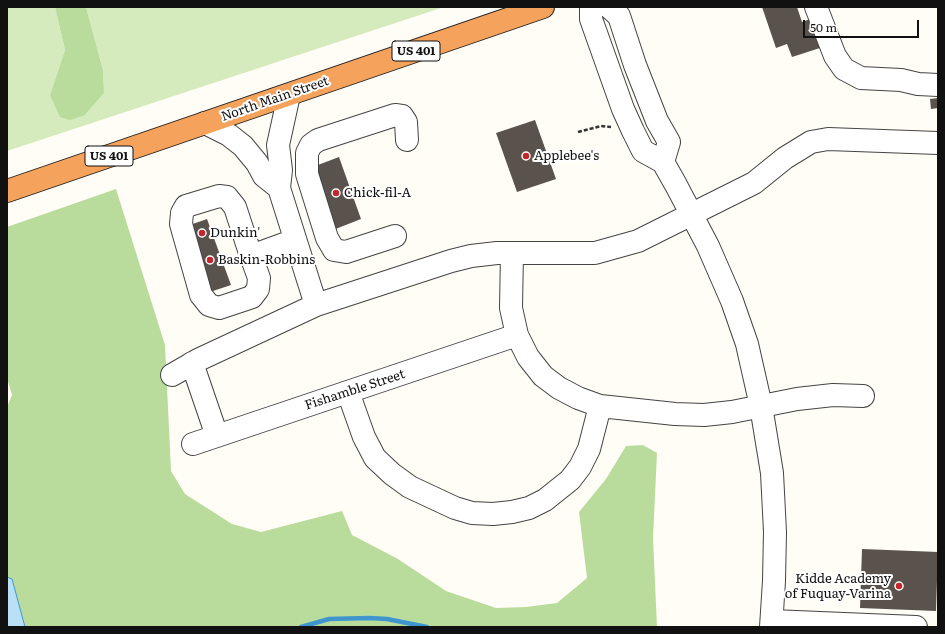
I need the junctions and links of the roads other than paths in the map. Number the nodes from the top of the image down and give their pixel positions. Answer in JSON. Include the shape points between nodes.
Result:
{"nodes":[{"id":1,"x":543,"y":7,"type":"edge"},
{"id":2,"x":591,"y":7,"type":"edge"},
{"id":3,"x":609,"y":7,"type":"edge"},
{"id":4,"x":816,"y":7,"type":"edge"},
{"id":5,"x":938,"y":85,"type":"edge"},
{"id":6,"x":288,"y":95,"type":"junction"},
{"id":7,"x":205,"y":123,"type":"junction"},
{"id":8,"x":407,"y":140,"type":"dead end"},
{"id":9,"x":938,"y":143,"type":"edge"},
{"id":10,"x":663,"y":162,"type":"junction"},
{"id":11,"x":279,"y":188,"type":"junction"},
{"id":12,"x":7,"y":191,"type":"edge"},
{"id":13,"x":692,"y":215,"type":"junction"},
{"id":14,"x":395,"y":236,"type":"dead end"},
{"id":15,"x":296,"y":240,"type":"junction"},
{"id":16,"x":512,"y":253,"type":"junction"},
{"id":17,"x":252,"y":256,"type":"junction"},
{"id":18,"x":316,"y":304,"type":"junction"},
{"id":19,"x":517,"y":335,"type":"junction"},
{"id":20,"x":192,"y":363,"type":"junction"},
{"id":21,"x":172,"y":375,"type":"dead end"},
{"id":22,"x":348,"y":392,"type":"junction"},
{"id":23,"x":863,"y":396,"type":"dead end"},
{"id":24,"x":600,"y":406,"type":"junction"},
{"id":25,"x":761,"y":406,"type":"junction"},
{"id":26,"x":217,"y":436,"type":"junction"},
{"id":27,"x":193,"y":444,"type":"dead end"},
{"id":28,"x":771,"y":624,"type":"edge"},
{"id":29,"x":916,"y":627,"type":"edge"}],
"edges":[{"from":1,"to":6,"type":"highway","name":"North Main Street","number":"US 401"},
{"from":2,"to":10,"type":"street","via":[[594,26],[623,109],[642,151]]},
{"from":3,"to":10,"type":"street","via":[[619,16],[635,65],[669,142]]},
{"from":4,"to":5,"type":"street","via":[[835,56],[844,69],[861,78]]},
{"from":6,"to":7,"type":"highway","name":"North Main Street","number":"US 401"},
{"from":6,"to":11,"type":"street","via":[[279,139]]},
{"from":7,"to":11,"type":"street","via":[[244,146],[264,176]]},
{"from":7,"to":12,"type":"highway","name":"North Main Street","number":"US 401"},
{"from":8,"to":14,"type":"street","via":[[406,122],[402,116],[395,115],[318,140],[311,145],[307,153],[307,174],[327,238],[334,250],[346,252]]},
{"from":9,"to":13,"type":"street","via":[[828,139],[811,142],[785,158],[754,183]]},
{"from":10,"to":13,"type":"street"},
{"from":11,"to":15,"type":"street"},
{"from":13,"to":16,"type":"street","via":[[638,241],[595,253]]},
{"from":13,"to":25,"type":"street","via":[[732,301],[746,344]]},
{"from":15,"to":17,"type":"street"},
{"from":15,"to":18,"type":"street"},
{"from":16,"to":18,"type":"street","via":[[471,256]]},
{"from":16,"to":19,"type":"street","via":[[511,308]]},
{"from":17,"to":17,"type":"street","via":[[260,278],[258,288],[252,297],[219,308],[209,304],[201,295],[181,224],[186,206],[219,196],[227,197],[235,207]]},
{"from":18,"to":20,"type":"street"},
{"from":19,"to":22,"type":"street","name":"Fishamble Street"},
{"from":19,"to":24,"type":"street","via":[[528,357],[543,376],[578,398]]},
{"from":20,"to":21,"type":"street"},
{"from":20,"to":26,"type":"street"},
{"from":22,"to":24,"type":"street","via":[[364,437],[376,458],[392,474],[410,487],[472,513],[493,514],[529,508],[545,500],[570,480],[589,449]]},
{"from":22,"to":26,"type":"street","name":"Fishamble Street"},
{"from":23,"to":25,"type":"street","via":[[833,396]]},
{"from":24,"to":25,"type":"street","via":[[704,415]]},
{"from":25,"to":28,"type":"street","via":[[772,473],[774,503]]},
{"from":26,"to":27,"type":"street","name":"Fishamble Street"},
{"from":28,"to":29,"type":"street"}]}
